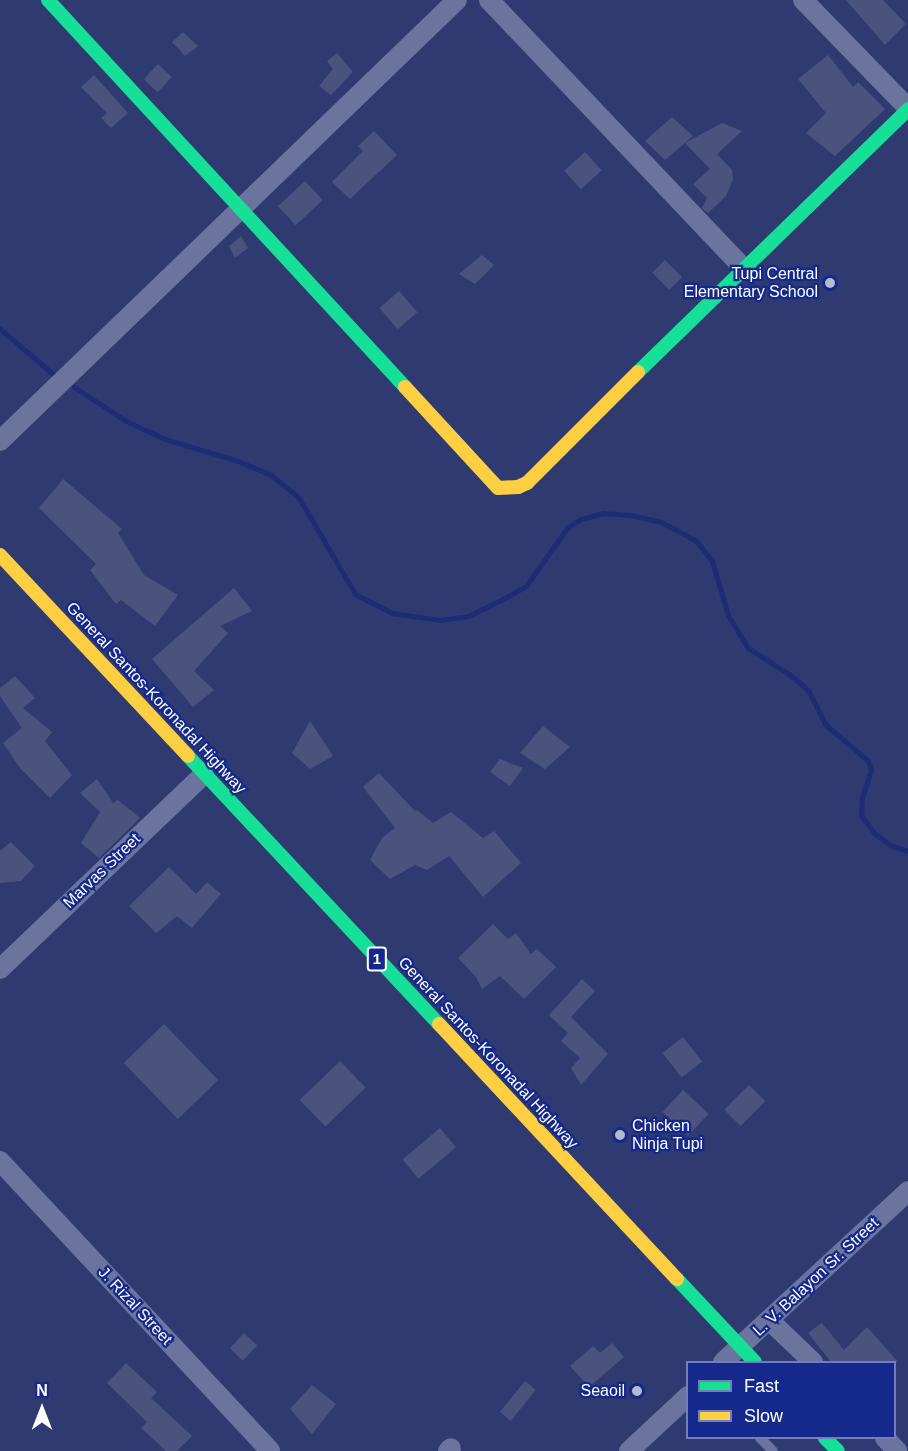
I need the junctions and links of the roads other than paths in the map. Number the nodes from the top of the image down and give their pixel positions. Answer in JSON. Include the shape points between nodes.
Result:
{"nodes":[{"id":1,"x":48,"y":0,"type":"edge"},
{"id":2,"x":457,"y":0,"type":"edge"},
{"id":3,"x":489,"y":0,"type":"edge"},
{"id":4,"x":803,"y":0,"type":"edge"},
{"id":5,"x":908,"y":108,"type":"edge"},
{"id":6,"x":241,"y":208,"type":"junction"},
{"id":7,"x":743,"y":268,"type":"junction"},
{"id":8,"x":0,"y":441,"type":"edge"},
{"id":9,"x":0,"y":555,"type":"edge"},
{"id":10,"x":204,"y":774,"type":"junction"},
{"id":11,"x":0,"y":969,"type":"edge"},
{"id":12,"x":0,"y":1161,"type":"edge"},
{"id":13,"x":908,"y":1191,"type":"edge"},
{"id":14,"x":769,"y":1320,"type":"junction"},
{"id":15,"x":740,"y":1347,"type":"junction"},
{"id":16,"x":724,"y":1361,"type":"edge"},
{"id":17,"x":754,"y":1361,"type":"edge"},
{"id":18,"x":812,"y":1361,"type":"edge"},
{"id":19,"x":686,"y":1397,"type":"edge"},
{"id":20,"x":762,"y":1439,"type":"edge"},
{"id":21,"x":827,"y":1439,"type":"edge"},
{"id":22,"x":887,"y":1439,"type":"edge"},
{"id":23,"x":270,"y":1451,"type":"edge"},
{"id":24,"x":629,"y":1451,"type":"edge"},
{"id":25,"x":773,"y":1451,"type":"edge"},
{"id":26,"x":838,"y":1451,"type":"edge"},
{"id":27,"x":897,"y":1451,"type":"edge"}],
"edges":[{"from":1,"to":6,"type":"main road"},
{"from":2,"to":6,"type":"street"},
{"from":3,"to":7,"type":"street"},
{"from":4,"to":5,"type":"street"},
{"from":5,"to":7,"type":"main road"},
{"from":6,"to":7,"type":"main road","via":[[498,488],[527,483]]},
{"from":6,"to":8,"type":"street"},
{"from":9,"to":10,"type":"main road","name":"General Santos-Koronadal Highway","number":"1"},
{"from":10,"to":11,"type":"street","name":"Marvas Street"},
{"from":10,"to":15,"type":"main road","name":"General Santos-Koronadal Highway","number":"1"},
{"from":12,"to":23,"type":"street","name":"J. Rizal Street"},
{"from":13,"to":14,"type":"street","name":"L. V. Balayon Sr. Street"},
{"from":14,"to":15,"type":"street","name":"L. V. Balayon Sr. Street"},
{"from":14,"to":18,"type":"street"},
{"from":15,"to":16,"type":"street","name":"L. V. Balayon Sr. Street"},
{"from":15,"to":17,"type":"main road","name":"General Santos-Koronadal Highway","number":"1"},
{"from":19,"to":24,"type":"street"},
{"from":20,"to":25,"type":"lane"},
{"from":21,"to":26,"type":"main road"},
{"from":22,"to":27,"type":"street"}]}
